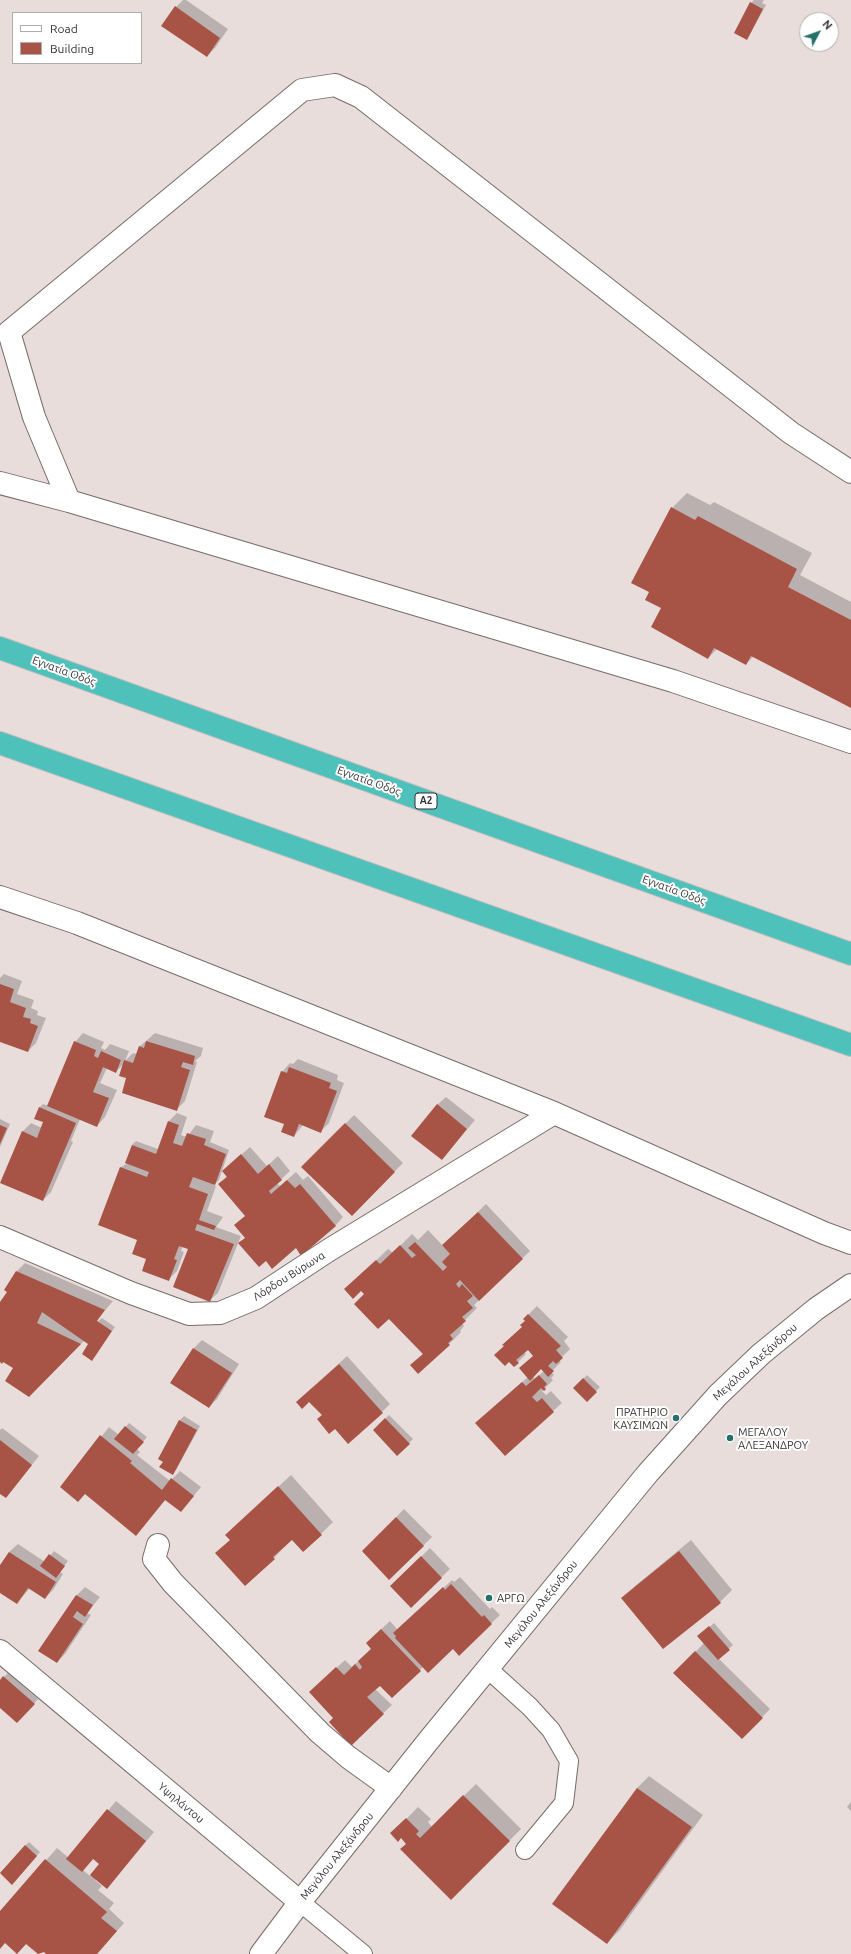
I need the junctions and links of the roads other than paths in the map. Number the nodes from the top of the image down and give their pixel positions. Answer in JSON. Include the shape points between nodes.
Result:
{"nodes":[{"id":1,"x":4,"y":326,"type":"edge"},
{"id":2,"x":851,"y":472,"type":"edge"},
{"id":3,"x":0,"y":483,"type":"edge"},
{"id":4,"x":70,"y":502,"type":"junction"},
{"id":5,"x":0,"y":648,"type":"edge"},
{"id":6,"x":0,"y":742,"type":"edge"},
{"id":7,"x":851,"y":742,"type":"edge"},
{"id":8,"x":0,"y":896,"type":"edge"},
{"id":9,"x":851,"y":954,"type":"edge"},
{"id":10,"x":851,"y":1045,"type":"edge"},
{"id":11,"x":554,"y":1113,"type":"junction"},
{"id":12,"x":1,"y":1238,"type":"edge"},
{"id":13,"x":851,"y":1243,"type":"edge"},
{"id":14,"x":851,"y":1285,"type":"edge"},
{"id":15,"x":158,"y":1545,"type":"dead end"},
{"id":16,"x":0,"y":1651,"type":"edge"},
{"id":17,"x":488,"y":1669,"type":"junction"},
{"id":18,"x":391,"y":1788,"type":"junction"},
{"id":19,"x":525,"y":1850,"type":"dead end"},
{"id":20,"x":300,"y":1902,"type":"junction"},
{"id":21,"x":262,"y":1954,"type":"edge"},
{"id":22,"x":362,"y":1954,"type":"edge"}],
"edges":[{"from":1,"to":2,"type":"street","via":[[302,90],[335,85],[361,96],[791,434]]},
{"from":1,"to":4,"type":"street","via":[[34,417]]},
{"from":3,"to":4,"type":"street"},
{"from":4,"to":7,"type":"street","via":[[673,681]]},
{"from":5,"to":9,"type":"highway","name":"Εγνατία Οδός","number":"Α2"},
{"from":6,"to":10,"type":"highway"},
{"from":8,"to":11,"type":"street","via":[[77,924]]},
{"from":11,"to":12,"type":"street","name":"Λόρδου Βύρωνα","via":[[329,1250],[256,1298],[220,1313],[189,1314]]},
{"from":11,"to":13,"type":"street"},
{"from":14,"to":17,"type":"street","name":"Μεγάλου Αλεξάνδρου","via":[[795,1326],[718,1395],[648,1473]]},
{"from":15,"to":18,"type":"street","via":[[154,1559],[173,1582],[320,1733]]},
{"from":16,"to":20,"type":"street","name":"Υψηλάντου"},
{"from":17,"to":18,"type":"street","name":"Μεγάλου Αλεξάνδρου"},
{"from":17,"to":19,"type":"lane","via":[[551,1730],[569,1761],[564,1802]]},
{"from":18,"to":20,"type":"street","name":"Μεγάλου Αλεξάνδρου"},
{"from":20,"to":21,"type":"street","name":"Μεγάλου Αλεξάνδρου"},
{"from":20,"to":22,"type":"lane","name":"Υψηλάντου"}]}
